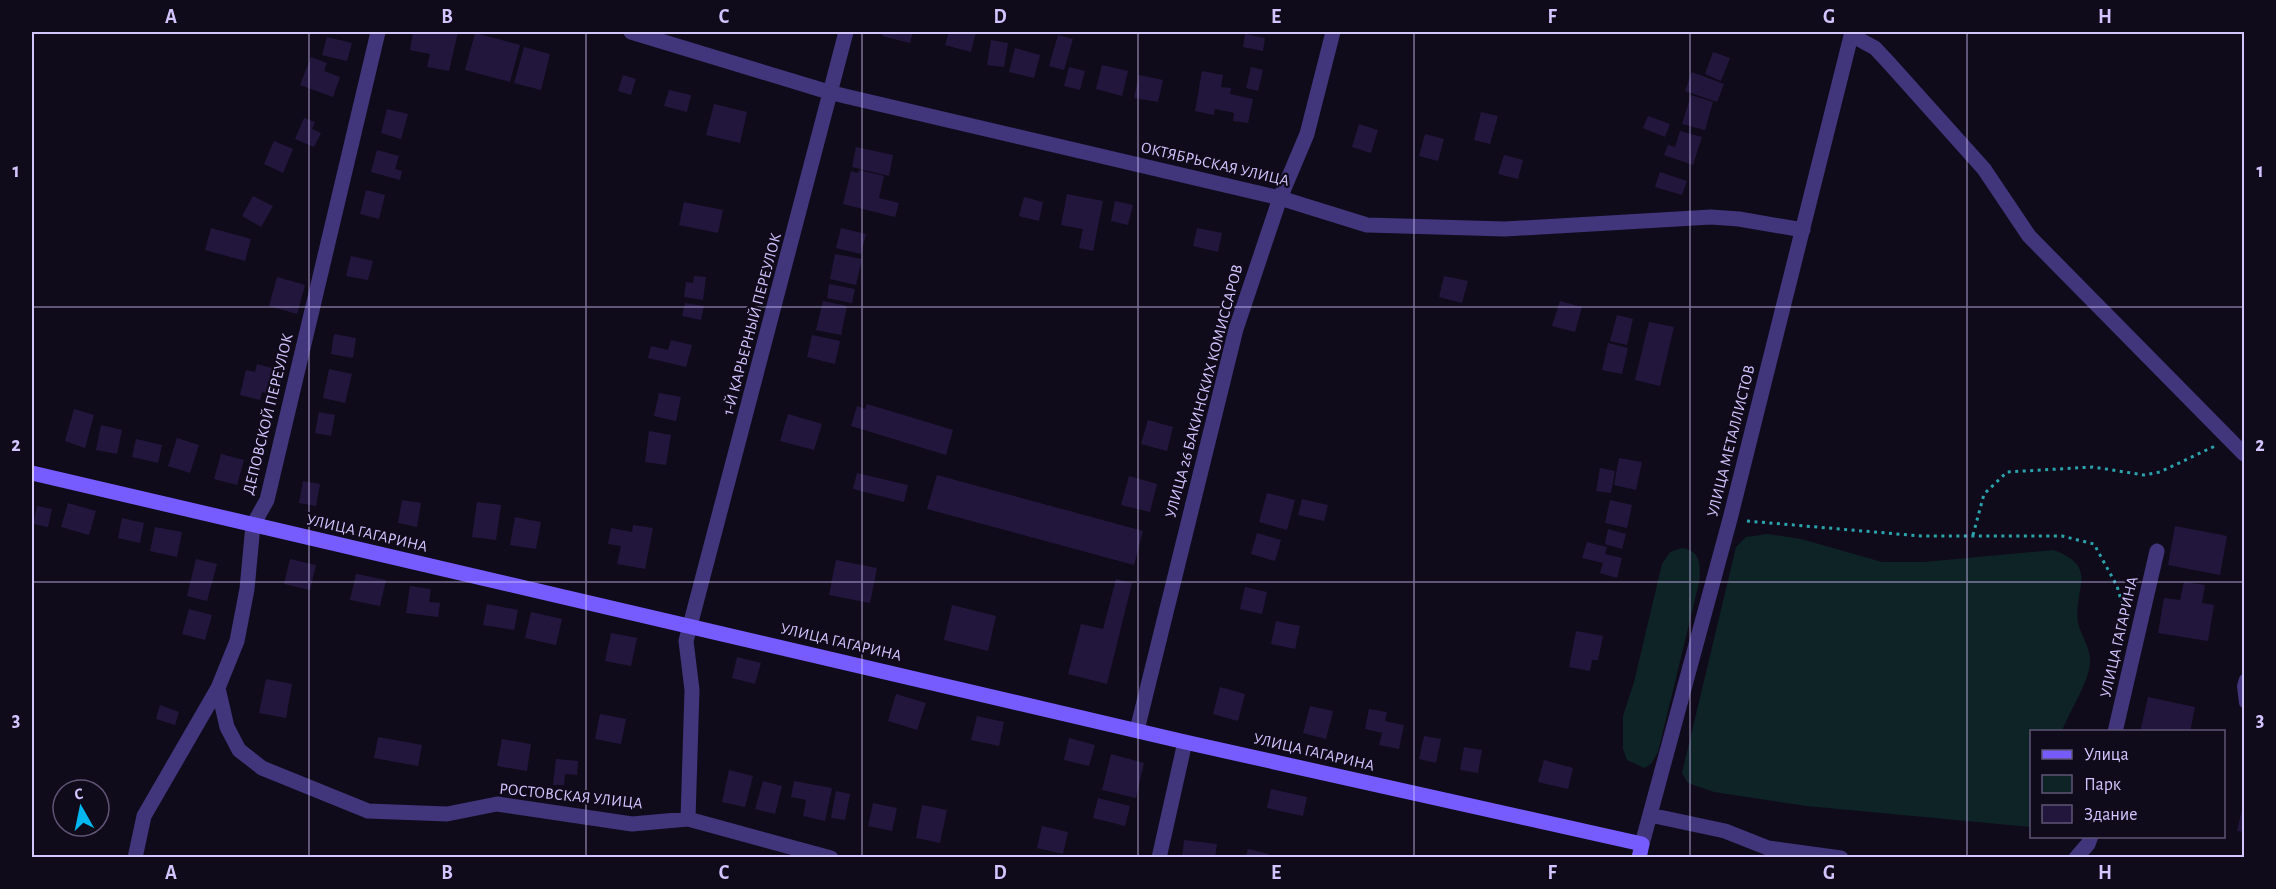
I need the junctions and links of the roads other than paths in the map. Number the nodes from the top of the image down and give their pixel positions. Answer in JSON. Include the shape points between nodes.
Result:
{"nodes":[{"id":1,"x":378,"y":32,"type":"edge"},
{"id":2,"x":631,"y":32,"type":"edge"},
{"id":3,"x":846,"y":32,"type":"edge"},
{"id":4,"x":1333,"y":32,"type":"edge"},
{"id":5,"x":1851,"y":33,"type":"edge"},
{"id":6,"x":832,"y":93,"type":"junction"},
{"id":7,"x":1280,"y":198,"type":"junction"},
{"id":8,"x":1803,"y":230,"type":"junction"},
{"id":9,"x":2244,"y":454,"type":"edge"},
{"id":10,"x":32,"y":473,"type":"edge"},
{"id":11,"x":253,"y":525,"type":"junction"},
{"id":12,"x":2157,"y":551,"type":"dead end"},
{"id":13,"x":689,"y":625,"type":"junction"},
{"id":14,"x":2244,"y":679,"type":"edge"},
{"id":15,"x":218,"y":688,"type":"junction"},
{"id":16,"x":2244,"y":703,"type":"edge"},
{"id":17,"x":1137,"y":730,"type":"junction"},
{"id":18,"x":2115,"y":730,"type":"edge"},
{"id":19,"x":1185,"y":742,"type":"junction"},
{"id":20,"x":1650,"y":815,"type":"junction"},
{"id":21,"x":688,"y":819,"type":"junction"},
{"id":22,"x":2091,"y":838,"type":"edge"},
{"id":23,"x":1641,"y":851,"type":"edge"},
{"id":24,"x":135,"y":858,"type":"edge"},
{"id":25,"x":831,"y":858,"type":"edge"},
{"id":26,"x":1159,"y":858,"type":"edge"},
{"id":27,"x":1841,"y":858,"type":"edge"},
{"id":28,"x":2076,"y":858,"type":"edge"}],
"edges":[{"from":1,"to":11,"type":"street","name":"ДЕПОВСКОЙ ПЕРЕУЛОК","via":[[267,500]]},
{"from":2,"to":6,"type":"street","name":"ОКТЯБРЬСКАЯ УЛИЦА"},
{"from":3,"to":6,"type":"street","name":"1-Й КАРЬЕРНЫЙ ПЕРЕУЛОК"},
{"from":4,"to":7,"type":"street","name":"УЛИЦА 26 БАКИНСКИХ КОМИССАРОВ","via":[[1307,134]]},
{"from":5,"to":8,"type":"street","name":"УЛИЦА МЕТАЛЛИСТОВ"},
{"from":5,"to":9,"type":"street","via":[[1875,48],[1984,170],[2029,237]]},
{"from":6,"to":7,"type":"street","name":"ОКТЯБРЬСКАЯ УЛИЦА"},
{"from":6,"to":13,"type":"street","name":"1-Й КАРЬЕРНЫЙ ПЕРЕУЛОК"},
{"from":7,"to":8,"type":"street","name":"ОКТЯБРЬСКАЯ УЛИЦА","via":[[1367,225],[1505,229],[1711,217]]},
{"from":7,"to":17,"type":"street","name":"УЛИЦА 26 БАКИНСКИХ КОМИССАРОВ","via":[[1236,329]]},
{"from":8,"to":20,"type":"street","name":"УЛИЦА МЕТАЛЛИСТОВ"},
{"from":10,"to":11,"type":"main road","name":"УЛИЦА ГАГАРИНА"},
{"from":11,"to":13,"type":"main road","name":"УЛИЦА ГАГАРИНА"},
{"from":11,"to":15,"type":"street","name":"ДЕПОВСКОЙ ПЕРЕУЛОК","via":[[237,641]]},
{"from":12,"to":18,"type":"street","name":"УЛИЦА ГАГАРИНА"},
{"from":13,"to":17,"type":"main road","name":"УЛИЦА ГАГАРИНА"},
{"from":13,"to":21,"type":"street","name":"1-Й КАРЬЕРНЫЙ ПЕРЕУЛОК","via":[[686,641],[692,690]]},
{"from":14,"to":16,"type":"lane"},
{"from":15,"to":21,"type":"street","name":"РОСТОВСКАЯ УЛИЦА","via":[[227,727],[239,750],[262,768],[369,811],[447,814],[497,804],[632,824]]},
{"from":15,"to":24,"type":"street","name":"ДЕПОВСКОЙ ПЕРЕУЛОК","via":[[144,816]]},
{"from":17,"to":19,"type":"main road","name":"УЛИЦА ГАГАРИНА"},
{"from":19,"to":23,"type":"main road","name":"УЛИЦА ГАГАРИНА"},
{"from":19,"to":26,"type":"street"},
{"from":20,"to":23,"type":"street","name":"УЛИЦА МЕТАЛЛИСТОВ"},
{"from":20,"to":27,"type":"street","via":[[1725,831],[1768,848]]},
{"from":21,"to":25,"type":"street","name":"РОСТОВСКАЯ УЛИЦА"},
{"from":22,"to":28,"type":"street"}]}
